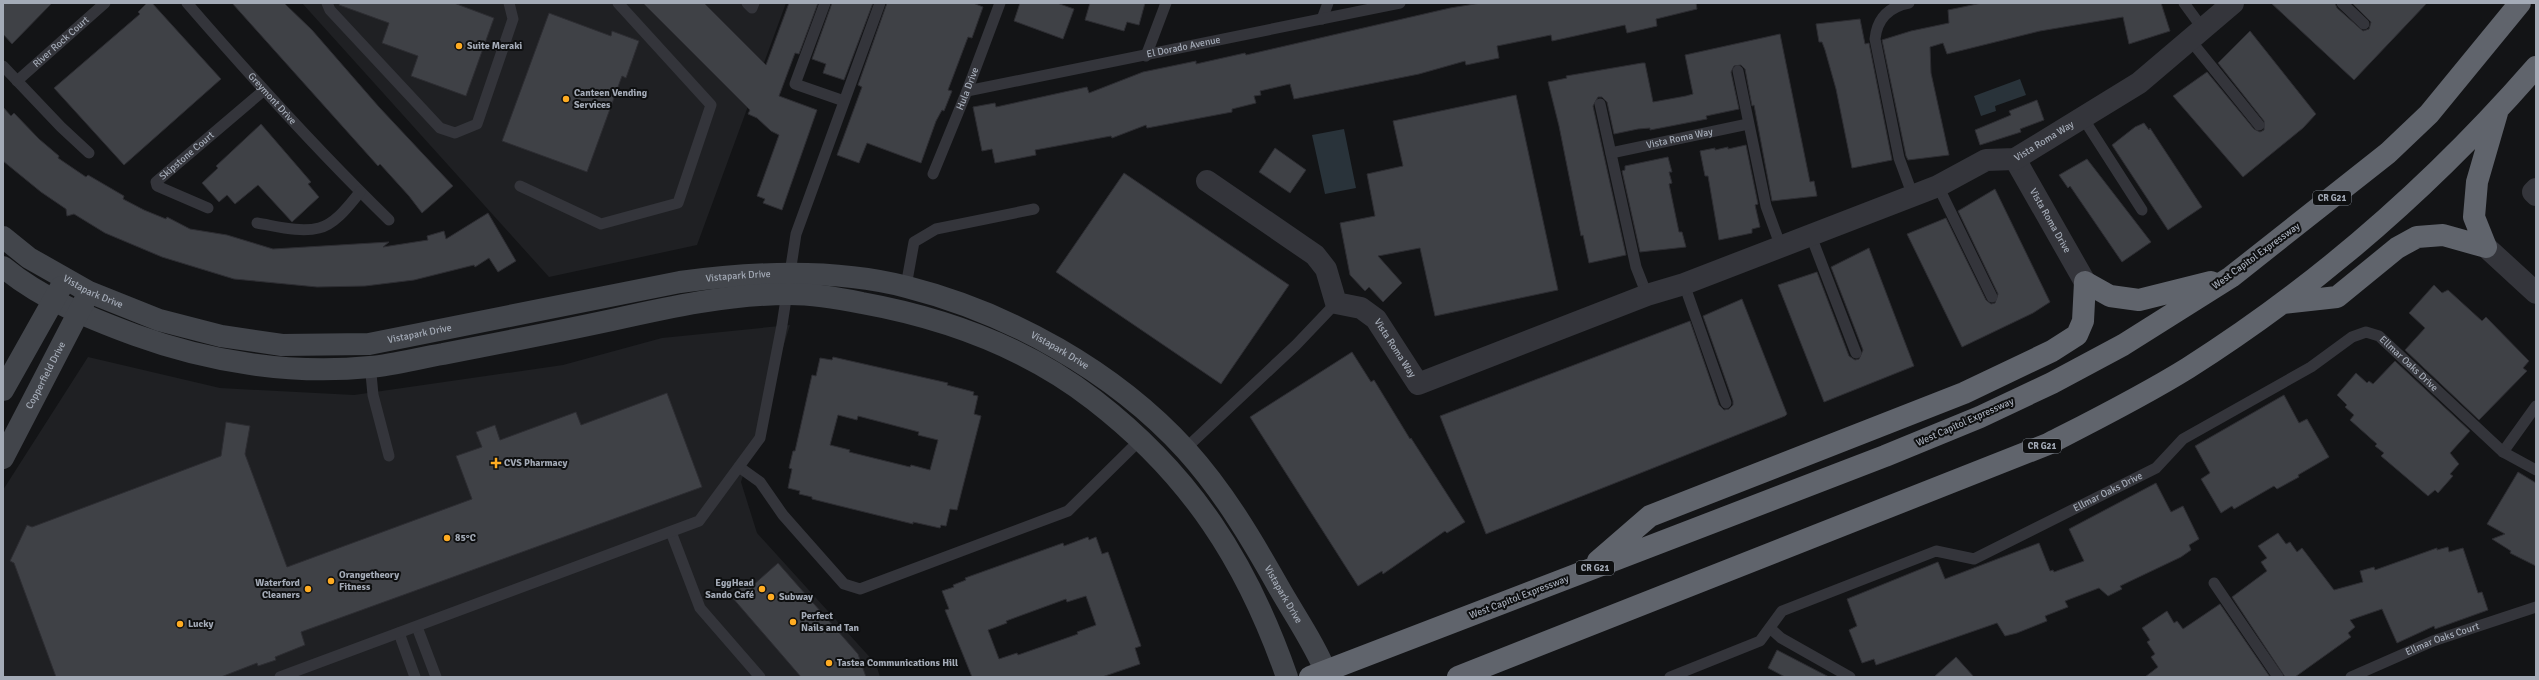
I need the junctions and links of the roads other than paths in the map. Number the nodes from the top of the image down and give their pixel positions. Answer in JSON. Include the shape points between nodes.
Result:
{"nodes":[{"id":1,"x":105,"y":3,"type":"edge"},
{"id":2,"x":187,"y":3,"type":"edge"},
{"id":3,"x":327,"y":3,"type":"edge"},
{"id":4,"x":510,"y":3,"type":"edge"},
{"id":5,"x":618,"y":3,"type":"edge"},
{"id":6,"x":748,"y":3,"type":"edge"},
{"id":7,"x":754,"y":3,"type":"edge"},
{"id":8,"x":825,"y":3,"type":"edge"},
{"id":9,"x":880,"y":3,"type":"edge"},
{"id":10,"x":1000,"y":3,"type":"edge"},
{"id":11,"x":1166,"y":3,"type":"edge"},
{"id":12,"x":1328,"y":3,"type":"edge"},
{"id":13,"x":1400,"y":3,"type":"edge"},
{"id":14,"x":1909,"y":3,"type":"edge"},
{"id":15,"x":2184,"y":3,"type":"edge"},
{"id":16,"x":2233,"y":3,"type":"edge"},
{"id":17,"x":2342,"y":3,"type":"edge"},
{"id":18,"x":2520,"y":3,"type":"edge"},
{"id":19,"x":1322,"y":19,"type":"junction"},
{"id":20,"x":2364,"y":24,"type":"dead end"},
{"id":21,"x":2197,"y":35,"type":"junction"},
{"id":22,"x":1146,"y":56,"type":"junction"},
{"id":23,"x":3,"y":66,"type":"edge"},
{"id":24,"x":2536,"y":67,"type":"edge"},
{"id":25,"x":1738,"y":71,"type":"dead end"},
{"id":26,"x":17,"y":81,"type":"junction"},
{"id":27,"x":262,"y":91,"type":"junction"},
{"id":28,"x":967,"y":91,"type":"junction"},
{"id":29,"x":844,"y":101,"type":"junction"},
{"id":30,"x":1600,"y":104,"type":"dead end"},
{"id":31,"x":2497,"y":112,"type":"junction"},
{"id":32,"x":2083,"y":118,"type":"junction"},
{"id":33,"x":1748,"y":124,"type":"junction"},
{"id":34,"x":2259,"y":125,"type":"dead end"},
{"id":35,"x":89,"y":152,"type":"dead end"},
{"id":36,"x":1611,"y":153,"type":"junction"},
{"id":37,"x":2015,"y":159,"type":"junction"},
{"id":38,"x":933,"y":174,"type":"dead end"},
{"id":39,"x":1207,"y":181,"type":"dead end"},
{"id":40,"x":520,"y":186,"type":"dead end"},
{"id":41,"x":1938,"y":186,"type":"junction"},
{"id":42,"x":2536,"y":188,"type":"edge"},
{"id":43,"x":360,"y":192,"type":"junction"},
{"id":44,"x":2536,"y":195,"type":"edge"},
{"id":45,"x":1914,"y":196,"type":"junction"},
{"id":46,"x":208,"y":208,"type":"dead end"},
{"id":47,"x":1034,"y":210,"type":"dead end"},
{"id":48,"x":2142,"y":210,"type":"dead end"},
{"id":49,"x":389,"y":220,"type":"dead end"},
{"id":50,"x":257,"y":223,"type":"dead end"},
{"id":51,"x":1811,"y":236,"type":"junction"},
{"id":52,"x":3,"y":237,"type":"edge"},
{"id":53,"x":1781,"y":247,"type":"junction"},
{"id":54,"x":2486,"y":247,"type":"junction"},
{"id":55,"x":3,"y":267,"type":"edge"},
{"id":56,"x":2231,"y":277,"type":"junction"},
{"id":57,"x":65,"y":279,"type":"junction"},
{"id":58,"x":2085,"y":282,"type":"junction"},
{"id":59,"x":787,"y":284,"type":"junction"},
{"id":60,"x":1684,"y":284,"type":"junction"},
{"id":61,"x":906,"y":286,"type":"junction"},
{"id":62,"x":89,"y":292,"type":"junction"},
{"id":63,"x":2536,"y":293,"type":"edge"},
{"id":64,"x":1647,"y":295,"type":"junction"},
{"id":65,"x":1992,"y":297,"type":"dead end"},
{"id":66,"x":52,"y":300,"type":"junction"},
{"id":67,"x":1336,"y":303,"type":"junction"},
{"id":68,"x":2283,"y":304,"type":"junction"},
{"id":69,"x":79,"y":312,"type":"junction"},
{"id":70,"x":369,"y":344,"type":"junction"},
{"id":71,"x":1856,"y":353,"type":"dead end"},
{"id":72,"x":371,"y":367,"type":"junction"},
{"id":73,"x":3,"y":390,"type":"edge"},
{"id":74,"x":1726,"y":403,"type":"dead end"},
{"id":75,"x":2536,"y":406,"type":"edge"},
{"id":76,"x":1141,"y":439,"type":"junction"},
{"id":77,"x":1185,"y":449,"type":"junction"},
{"id":78,"x":2503,"y":452,"type":"junction"},
{"id":79,"x":389,"y":456,"type":"dead end"},
{"id":80,"x":3,"y":458,"type":"edge"},
{"id":81,"x":739,"y":467,"type":"junction"},
{"id":82,"x":2536,"y":470,"type":"edge"},
{"id":83,"x":671,"y":532,"type":"junction"},
{"id":84,"x":1586,"y":571,"type":"junction"},
{"id":85,"x":2214,"y":583,"type":"dead end"},
{"id":86,"x":2536,"y":607,"type":"edge"},
{"id":87,"x":417,"y":627,"type":"junction"},
{"id":88,"x":1771,"y":628,"type":"junction"},
{"id":89,"x":400,"y":633,"type":"junction"},
{"id":90,"x":1321,"y":675,"type":"edge"},
{"id":91,"x":280,"y":677,"type":"edge"},
{"id":92,"x":415,"y":677,"type":"edge"},
{"id":93,"x":436,"y":677,"type":"edge"},
{"id":94,"x":760,"y":677,"type":"edge"},
{"id":95,"x":1287,"y":677,"type":"edge"},
{"id":96,"x":1458,"y":677,"type":"edge"},
{"id":97,"x":1670,"y":677,"type":"edge"},
{"id":98,"x":1850,"y":677,"type":"edge"},
{"id":99,"x":2278,"y":677,"type":"edge"},
{"id":100,"x":2351,"y":677,"type":"edge"}],
"edges":[{"from":1,"to":26,"type":"lane","name":"River Rock Court"},
{"from":2,"to":27,"type":"lane","name":"Greymont Drive"},
{"from":3,"to":4,"type":"lane","via":[[330,10],[440,128],[455,132],[477,124],[513,19]]},
{"from":5,"to":40,"type":"lane","via":[[711,105],[678,203],[600,224]]},
{"from":6,"to":7,"type":"lane","via":[[752,8]]},
{"from":8,"to":29,"type":"lane","via":[[795,84]]},
{"from":9,"to":29,"type":"lane"},
{"from":10,"to":28,"type":"lane","name":"Hula Drive"},
{"from":11,"to":22,"type":"lane"},
{"from":12,"to":19,"type":"lane"},
{"from":13,"to":19,"type":"lane","name":"El Dorado Avenue"},
{"from":14,"to":45,"type":"lane","via":[[1888,12],[1877,24],[1875,39],[1899,158]]},
{"from":15,"to":21,"type":"lane"},
{"from":16,"to":21,"type":"street","name":"Vista Roma Way"},
{"from":17,"to":20,"type":"lane"},
{"from":18,"to":56,"type":"highway","name":"West Capitol Expressway","number":"CR G21","via":[[2429,114],[2388,152]]},
{"from":19,"to":22,"type":"lane","name":"El Dorado Avenue"},
{"from":21,"to":32,"type":"street","name":"Vista Roma Way","via":[[2139,83]]},
{"from":21,"to":34,"type":"lane"},
{"from":22,"to":28,"type":"lane","name":"El Dorado Avenue"},
{"from":23,"to":26,"type":"lane"},
{"from":24,"to":31,"type":"highway","number":"CR G21"},
{"from":25,"to":33,"type":"lane"},
{"from":26,"to":35,"type":"lane"},
{"from":27,"to":43,"type":"lane","name":"Greymont Drive"},
{"from":27,"to":46,"type":"lane","name":"Skipstone Court","via":[[156,182],[157,186]]},
{"from":28,"to":38,"type":"lane","name":"Hula Drive"},
{"from":29,"to":59,"type":"lane","via":[[796,234]]},
{"from":30,"to":36,"type":"lane"},
{"from":31,"to":54,"type":"highway","via":[[2477,182],[2474,217]]},
{"from":31,"to":68,"type":"highway","number":"CR G21","via":[[2368,236]]},
{"from":32,"to":37,"type":"street","name":"Vista Roma Way"},
{"from":32,"to":48,"type":"lane","name":"Vista Roma Way"},
{"from":33,"to":36,"type":"lane","name":"Vista Roma Way"},
{"from":33,"to":53,"type":"lane","via":[[1766,206]]},
{"from":36,"to":64,"type":"lane","via":[[1636,267]]},
{"from":37,"to":41,"type":"street","name":"Vista Roma Way","via":[[1986,160]]},
{"from":37,"to":58,"type":"street","name":"Vista Roma Drive"},
{"from":39,"to":67,"type":"street","via":[[1315,255],[1326,269]]},
{"from":41,"to":45,"type":"street","name":"Vista Roma Way"},
{"from":41,"to":65,"type":"lane"},
{"from":42,"to":44,"type":"street","via":[[2533,192]]},
{"from":43,"to":49,"type":"lane","name":"Greymont Drive"},
{"from":43,"to":50,"type":"lane","via":[[340,215],[320,228]]},
{"from":45,"to":51,"type":"street","name":"Vista Roma Way"},
{"from":47,"to":61,"type":"lane","via":[[936,229],[914,242]]},
{"from":51,"to":53,"type":"street","name":"Vista Roma Way"},
{"from":51,"to":71,"type":"lane"},
{"from":52,"to":57,"type":"street","name":"Vistapark Drive","via":[[30,258]]},
{"from":53,"to":60,"type":"street","name":"Vista Roma Way"},
{"from":54,"to":63,"type":"street"},
{"from":54,"to":68,"type":"highway","via":[[2443,235],[2418,237],[2397,248],[2337,297]]},
{"from":55,"to":66,"type":"street","name":"Vistapark Drive"},
{"from":56,"to":58,"type":"highway","via":[[2139,300],[2110,296]]},
{"from":56,"to":84,"type":"highway","name":"West Capitol Expressway","number":"CR G21","via":[[2123,345],[1980,417]]},
{"from":57,"to":62,"type":"street","name":"Vistapark Drive"},
{"from":57,"to":66,"type":"street"},
{"from":58,"to":84,"type":"highway","via":[[2083,321],[2077,335],[2052,350],[1964,393],[1650,516]]},
{"from":59,"to":61,"type":"street","name":"Vistapark Drive","via":[[847,277]]},
{"from":59,"to":70,"type":"street","name":"Vistapark Drive","via":[[727,276],[680,282]]},
{"from":59,"to":72,"type":"street","name":"Vistapark Drive","via":[[493,345]]},
{"from":59,"to":76,"type":"street","name":"Vistapark Drive","via":[[815,294],[883,306],[962,328],[1019,353],[1072,383]]},
{"from":59,"to":81,"type":"lane","via":[[782,325],[760,438]]},
{"from":60,"to":64,"type":"street","name":"Vista Roma Way"},
{"from":60,"to":74,"type":"lane"},
{"from":61,"to":77,"type":"street","name":"Vistapark Drive","via":[[975,309],[1024,330],[1081,362],[1136,404]]},
{"from":62,"to":69,"type":"street","name":"Copperfield Drive"},
{"from":62,"to":70,"type":"street","name":"Vistapark Drive","via":[[159,320],[221,336],[282,345]]},
{"from":64,"to":67,"type":"street","name":"Vista Roma Way","via":[[1418,384],[1376,319],[1361,308]]},
{"from":66,"to":69,"type":"street","name":"Vistapark Drive"},
{"from":66,"to":73,"type":"street"},
{"from":67,"to":77,"type":"lane","via":[[1296,345]]},
{"from":68,"to":96,"type":"highway","number":"CR G21","via":[[2187,368],[2048,444]]},
{"from":69,"to":72,"type":"street","name":"Vistapark Drive","via":[[153,342],[258,366]]},
{"from":69,"to":80,"type":"street","name":"Copperfield Drive"},
{"from":70,"to":72,"type":"lane"},
{"from":72,"to":79,"type":"lane","via":[[373,395]]},
{"from":75,"to":78,"type":"lane"},
{"from":76,"to":81,"type":"lane","via":[[1068,511],[860,590],[844,584],[783,515],[760,482]]},
{"from":76,"to":95,"type":"street","name":"Vistapark Drive","via":[[1196,499],[1233,554],[1273,638]]},
{"from":77,"to":90,"type":"street","name":"Vistapark Drive","via":[[1222,494],[1253,542]]},
{"from":78,"to":82,"type":"lane"},
{"from":78,"to":88,"type":"lane","name":"Ellmar Oaks Drive","via":[[2379,336],[2366,332],[2352,337],[2311,367],[2183,440],[2156,468],[1974,559],[1936,551],[1782,611]]},
{"from":81,"to":83,"type":"lane","via":[[699,521]]},
{"from":83,"to":87,"type":"lane"},
{"from":83,"to":94,"type":"lane","via":[[700,608]]},
{"from":84,"to":90,"type":"highway","name":"West Capitol Expressway","number":"CR G21"},
{"from":85,"to":99,"type":"lane"},
{"from":86,"to":100,"type":"lane","name":"Ellmar Oaks Court","via":[[2432,641]]},
{"from":87,"to":89,"type":"lane"},
{"from":87,"to":93,"type":"lane"},
{"from":88,"to":97,"type":"lane","name":"Ellmar Oaks Drive","via":[[1760,642]]},
{"from":88,"to":98,"type":"lane","via":[[1780,638]]},
{"from":89,"to":91,"type":"lane"},
{"from":89,"to":92,"type":"lane"}]}
